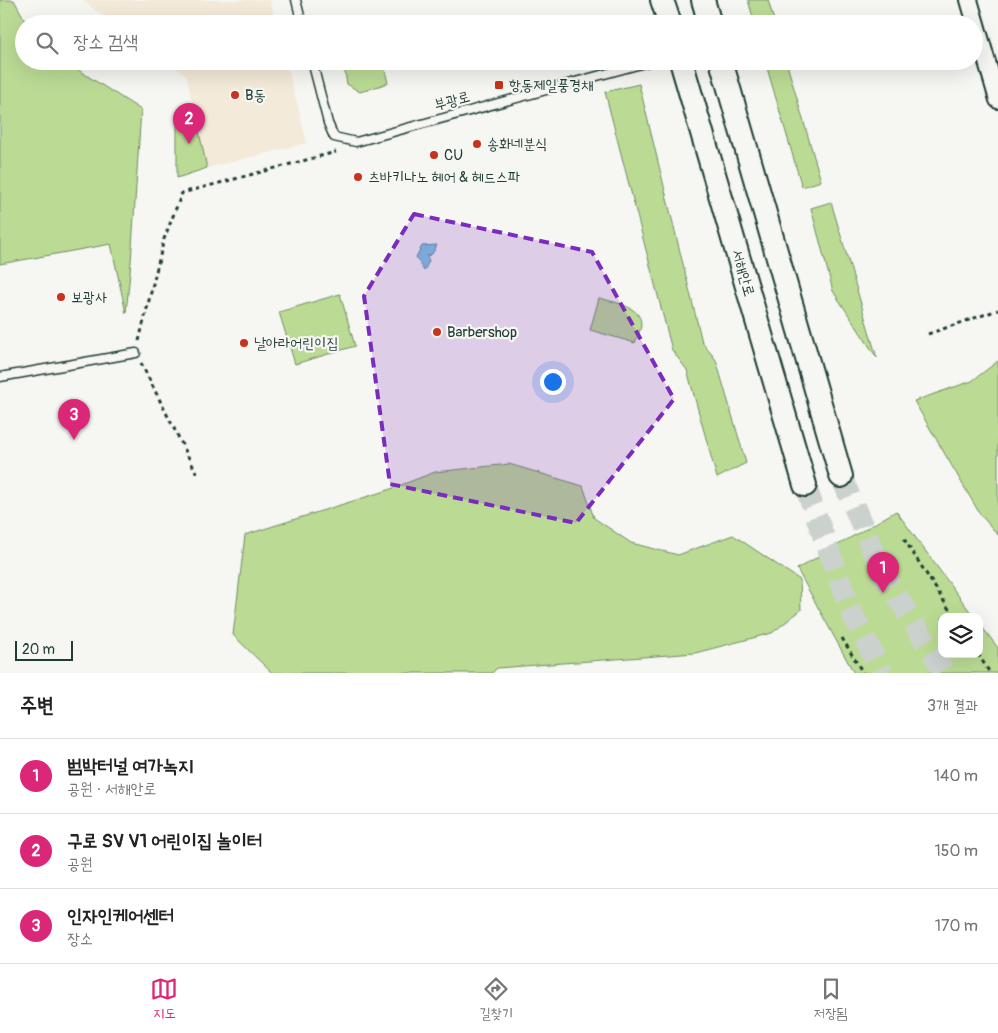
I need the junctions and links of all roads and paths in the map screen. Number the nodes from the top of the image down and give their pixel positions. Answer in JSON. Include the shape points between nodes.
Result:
{"nodes":[{"id":1,"x":296,"y":0,"type":"edge"},
{"id":2,"x":662,"y":0,"type":"edge"},
{"id":3,"x":703,"y":0,"type":"edge"},
{"id":4,"x":968,"y":0,"type":"edge"},
{"id":5,"x":300,"y":15,"type":"edge"},
{"id":6,"x":667,"y":15,"type":"edge"},
{"id":7,"x":707,"y":15,"type":"edge"},
{"id":8,"x":972,"y":15,"type":"edge"},
{"id":9,"x":983,"y":50,"type":"edge"},
{"id":10,"x":314,"y":70,"type":"edge"},
{"id":11,"x":619,"y":70,"type":"edge"},
{"id":12,"x":684,"y":70,"type":"edge"},
{"id":13,"x":724,"y":70,"type":"edge"},
{"id":14,"x":998,"y":100,"type":"edge"},
{"id":15,"x":338,"y":151,"type":"dead end"},
{"id":16,"x":998,"y":310,"type":"edge"},
{"id":17,"x":928,"y":334,"type":"dead end"},
{"id":18,"x":136,"y":353,"type":"junction"},
{"id":19,"x":0,"y":377,"type":"edge"},
{"id":20,"x":197,"y":474,"type":"dead end"},
{"id":21,"x":841,"y":476,"type":"tunnel mouth"},
{"id":22,"x":805,"y":485,"type":"tunnel mouth"},
{"id":23,"x":904,"y":539,"type":"dead end"},
{"id":24,"x":951,"y":613,"type":"edge"},
{"id":25,"x":842,"y":638,"type":"dead end"},
{"id":26,"x":981,"y":658,"type":"edge"},
{"id":27,"x":863,"y":673,"type":"edge"},
{"id":28,"x":990,"y":673,"type":"edge"}],
"edges":[{"from":1,"to":5,"type":"lane"},
{"from":2,"to":6,"type":"main road"},
{"from":3,"to":7,"type":"main road"},
{"from":4,"to":8,"type":"street"},
{"from":9,"to":14,"type":"street"},
{"from":10,"to":11,"type":"lane","name":"부광로","via":[[334,137],[356,142]]},
{"from":12,"to":22,"type":"main road","name":"서해안로"},
{"from":13,"to":21,"type":"main road"},
{"from":15,"to":18,"type":"path","via":[[182,193],[164,239]]},
{"from":16,"to":17,"type":"path"},
{"from":18,"to":19,"type":"lane"},
{"from":18,"to":20,"type":"path"},
{"from":23,"to":24,"type":"path"},
{"from":25,"to":27,"type":"path"},
{"from":26,"to":28,"type":"path"}]}
